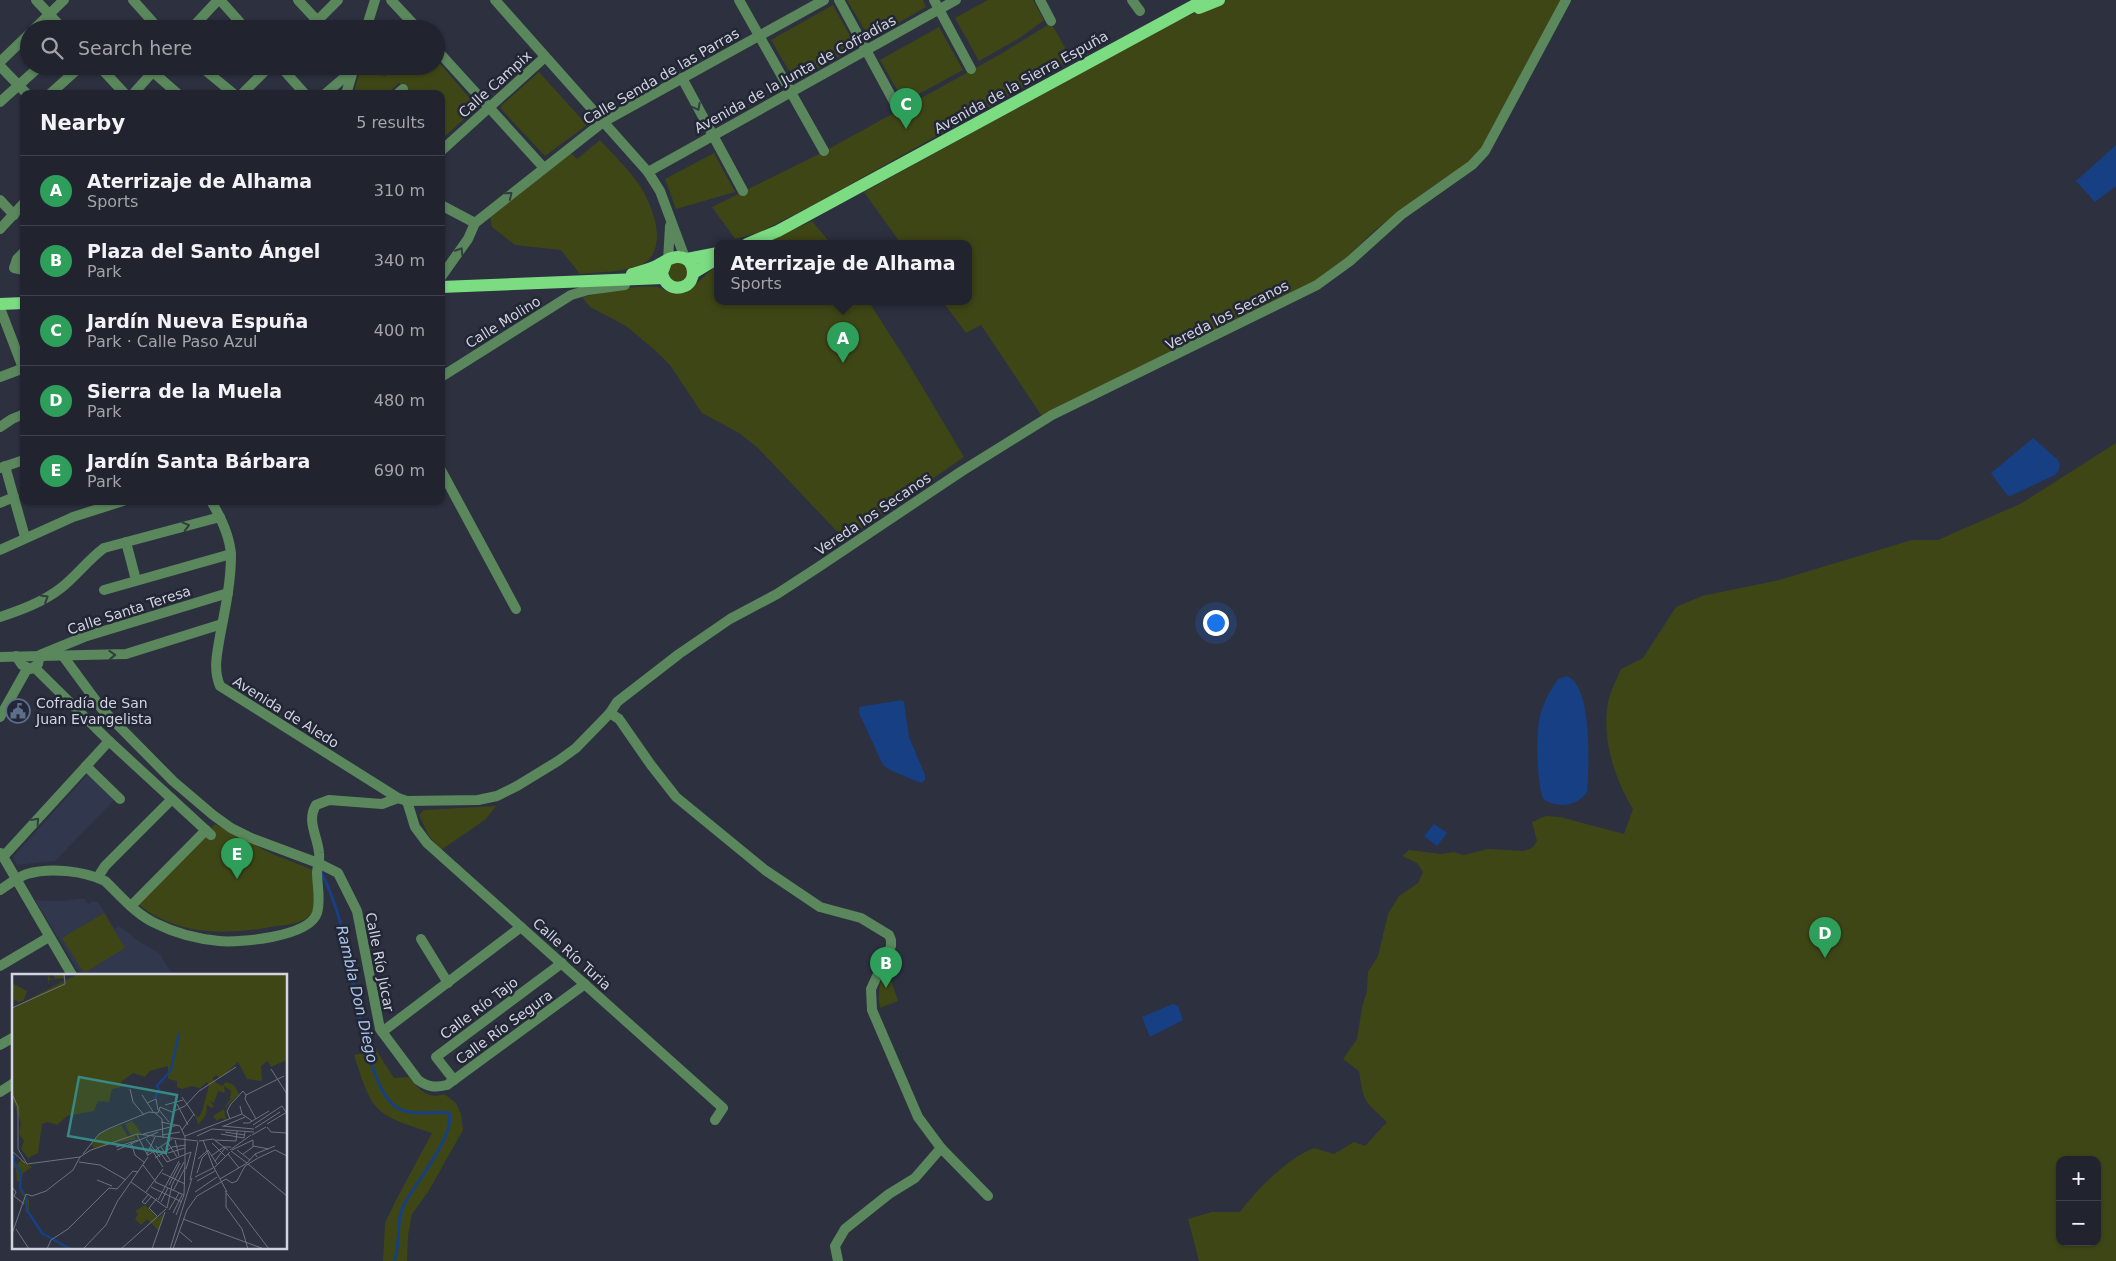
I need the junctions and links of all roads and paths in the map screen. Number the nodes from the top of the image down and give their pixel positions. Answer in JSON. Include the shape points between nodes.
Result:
{"nodes":[{"id":1,"x":36,"y":0,"type":"edge"},
{"id":2,"x":64,"y":0,"type":"edge"},
{"id":3,"x":133,"y":0,"type":"edge"},
{"id":4,"x":219,"y":0,"type":"edge"},
{"id":5,"x":298,"y":0,"type":"edge"},
{"id":6,"x":338,"y":0,"type":"edge"},
{"id":7,"x":375,"y":0,"type":"edge"},
{"id":8,"x":391,"y":0,"type":"edge"},
{"id":9,"x":496,"y":0,"type":"edge"},
{"id":10,"x":739,"y":0,"type":"edge"},
{"id":11,"x":824,"y":0,"type":"edge"},
{"id":12,"x":840,"y":0,"type":"edge"},
{"id":13,"x":956,"y":0,"type":"edge"},
{"id":14,"x":1040,"y":0,"type":"edge"},
{"id":15,"x":1132,"y":0,"type":"edge"},
{"id":16,"x":1204,"y":0,"type":"edge"},
{"id":17,"x":1219,"y":0,"type":"edge"},
{"id":18,"x":1566,"y":0,"type":"edge"},
{"id":19,"x":936,"y":5,"type":"edge"},
{"id":20,"x":1140,"y":11,"type":"dead end"},
{"id":21,"x":49,"y":14,"type":"junction"},
{"id":22,"x":1177,"y":15,"type":"junction"},
{"id":23,"x":43,"y":20,"type":"edge"},
{"id":24,"x":55,"y":20,"type":"edge"},
{"id":25,"x":151,"y":20,"type":"edge"},
{"id":26,"x":200,"y":20,"type":"edge"},
{"id":27,"x":238,"y":20,"type":"edge"},
{"id":28,"x":316,"y":20,"type":"edge"},
{"id":29,"x":318,"y":20,"type":"edge"},
{"id":30,"x":369,"y":20,"type":"edge"},
{"id":31,"x":410,"y":20,"type":"edge"},
{"id":32,"x":1051,"y":21,"type":"dead end"},
{"id":33,"x":758,"y":36,"type":"junction"},
{"id":34,"x":20,"y":43,"type":"edge"},
{"id":35,"x":866,"y":50,"type":"junction"},
{"id":36,"x":545,"y":57,"type":"junction"},
{"id":37,"x":445,"y":59,"type":"edge"},
{"id":38,"x":1,"y":61,"type":"edge"},
{"id":39,"x":971,"y":69,"type":"dead end"},
{"id":40,"x":30,"y":75,"type":"edge"},
{"id":41,"x":71,"y":75,"type":"edge"},
{"id":42,"x":107,"y":75,"type":"edge"},
{"id":43,"x":150,"y":75,"type":"edge"},
{"id":44,"x":161,"y":75,"type":"edge"},
{"id":45,"x":213,"y":75,"type":"edge"},
{"id":46,"x":261,"y":75,"type":"edge"},
{"id":47,"x":288,"y":75,"type":"edge"},
{"id":48,"x":345,"y":75,"type":"edge"},
{"id":49,"x":351,"y":75,"type":"edge"},
{"id":50,"x":682,"y":78,"type":"junction"},
{"id":51,"x":18,"y":85,"type":"junction"},
{"id":52,"x":23,"y":90,"type":"edge"},
{"id":53,"x":54,"y":90,"type":"edge"},
{"id":54,"x":121,"y":90,"type":"edge"},
{"id":55,"x":137,"y":90,"type":"edge"},
{"id":56,"x":174,"y":90,"type":"edge"},
{"id":57,"x":230,"y":90,"type":"edge"},
{"id":58,"x":246,"y":90,"type":"edge"},
{"id":59,"x":302,"y":90,"type":"edge"},
{"id":60,"x":329,"y":90,"type":"edge"},
{"id":61,"x":347,"y":90,"type":"edge"},
{"id":62,"x":790,"y":92,"type":"junction"},
{"id":63,"x":0,"y":102,"type":"edge"},
{"id":64,"x":490,"y":108,"type":"junction"},
{"id":65,"x":898,"y":109,"type":"dead end"},
{"id":66,"x":603,"y":122,"type":"junction"},
{"id":67,"x":713,"y":135,"type":"junction"},
{"id":68,"x":445,"y":147,"type":"edge"},
{"id":69,"x":824,"y":151,"type":"dead end"},
{"id":70,"x":544,"y":168,"type":"junction"},
{"id":71,"x":648,"y":172,"type":"junction"},
{"id":72,"x":743,"y":192,"type":"dead end"},
{"id":73,"x":0,"y":200,"type":"edge"},
{"id":74,"x":445,"y":207,"type":"edge"},
{"id":75,"x":20,"y":208,"type":"edge"},
{"id":76,"x":14,"y":215,"type":"junction"},
{"id":77,"x":475,"y":223,"type":"junction"},
{"id":78,"x":670,"y":223,"type":"junction"},
{"id":79,"x":0,"y":229,"type":"edge"},
{"id":80,"x":756,"y":240,"type":"edge"},
{"id":81,"x":714,"y":254,"type":"edge"},
{"id":82,"x":20,"y":256,"type":"edge"},
{"id":83,"x":686,"y":259,"type":"junction"},
{"id":84,"x":714,"y":260,"type":"edge"},
{"id":85,"x":667,"y":261,"type":"junction"},
{"id":86,"x":446,"y":266,"type":"edge"},
{"id":87,"x":20,"y":269,"type":"edge"},
{"id":88,"x":694,"y":273,"type":"junction"},
{"id":89,"x":605,"y":279,"type":"junction"},
{"id":90,"x":664,"y":280,"type":"junction"},
{"id":91,"x":552,"y":283,"type":"junction"},
{"id":92,"x":445,"y":287,"type":"edge"},
{"id":93,"x":20,"y":303,"type":"edge"},
{"id":94,"x":0,"y":304,"type":"edge"},
{"id":95,"x":553,"y":306,"type":"junction"},
{"id":96,"x":0,"y":308,"type":"edge"},
{"id":97,"x":3,"y":328,"type":"edge"},
{"id":98,"x":20,"y":362,"type":"edge"},
{"id":99,"x":20,"y":369,"type":"edge"},
{"id":100,"x":445,"y":374,"type":"edge"},
{"id":101,"x":0,"y":377,"type":"edge"},
{"id":102,"x":20,"y":416,"type":"edge"},
{"id":103,"x":0,"y":427,"type":"edge"},
{"id":104,"x":20,"y":462,"type":"edge"},
{"id":105,"x":3,"y":468,"type":"edge"},
{"id":106,"x":445,"y":477,"type":"edge"},
{"id":107,"x":14,"y":497,"type":"junction"},
{"id":108,"x":0,"y":503,"type":"edge"},
{"id":109,"x":110,"y":505,"type":"edge"},
{"id":110,"x":213,"y":505,"type":"edge"},
{"id":111,"x":220,"y":517,"type":"junction"},
{"id":112,"x":25,"y":537,"type":"junction"},
{"id":113,"x":126,"y":542,"type":"junction"},
{"id":114,"x":0,"y":550,"type":"edge"},
{"id":115,"x":231,"y":554,"type":"junction"},
{"id":116,"x":136,"y":580,"type":"junction"},
{"id":117,"x":104,"y":590,"type":"dead end"},
{"id":118,"x":228,"y":593,"type":"junction"},
{"id":119,"x":516,"y":609,"type":"dead end"},
{"id":120,"x":0,"y":616,"type":"edge"},
{"id":121,"x":222,"y":624,"type":"junction"},
{"id":122,"x":40,"y":655,"type":"junction"},
{"id":123,"x":16,"y":656,"type":"junction"},
{"id":124,"x":63,"y":656,"type":"junction"},
{"id":125,"x":0,"y":657,"type":"edge"},
{"id":126,"x":31,"y":668,"type":"junction"},
{"id":127,"x":610,"y":713,"type":"junction"},
{"id":128,"x":0,"y":717,"type":"edge"},
{"id":129,"x":109,"y":741,"type":"junction"},
{"id":130,"x":86,"y":766,"type":"junction"},
{"id":131,"x":120,"y":799,"type":"dead end"},
{"id":132,"x":403,"y":799,"type":"junction"},
{"id":133,"x":172,"y":800,"type":"junction"},
{"id":134,"x":2,"y":854,"type":"edge"},
{"id":135,"x":318,"y":863,"type":"junction"},
{"id":136,"x":98,"y":877,"type":"junction"},
{"id":137,"x":16,"y":879,"type":"junction"},
{"id":138,"x":0,"y":890,"type":"edge"},
{"id":139,"x":131,"y":906,"type":"junction"},
{"id":140,"x":521,"y":927,"type":"junction"},
{"id":141,"x":49,"y":937,"type":"junction"},
{"id":142,"x":421,"y":939,"type":"dead end"},
{"id":143,"x":562,"y":964,"type":"junction"},
{"id":144,"x":0,"y":966,"type":"edge"},
{"id":145,"x":71,"y":974,"type":"edge"},
{"id":146,"x":448,"y":983,"type":"junction"},
{"id":147,"x":585,"y":984,"type":"junction"},
{"id":148,"x":382,"y":1032,"type":"junction"},
{"id":149,"x":12,"y":1038,"type":"edge"},
{"id":150,"x":0,"y":1045,"type":"edge"},
{"id":151,"x":454,"y":1080,"type":"junction"},
{"id":152,"x":12,"y":1085,"type":"edge"},
{"id":153,"x":436,"y":1088,"type":"joint"},
{"id":154,"x":0,"y":1092,"type":"edge"},
{"id":155,"x":715,"y":1120,"type":"dead end"},
{"id":156,"x":941,"y":1148,"type":"junction"},
{"id":157,"x":988,"y":1196,"type":"dead end"},
{"id":158,"x":838,"y":1261,"type":"edge"}],
"edges":[{"from":1,"to":21,"type":"street"},
{"from":2,"to":21,"type":"street"},
{"from":3,"to":25,"type":"street"},
{"from":4,"to":26,"type":"street"},
{"from":4,"to":27,"type":"street"},
{"from":5,"to":28,"type":"street"},
{"from":6,"to":29,"type":"street"},
{"from":7,"to":30,"type":"street"},
{"from":8,"to":31,"type":"street"},
{"from":9,"to":36,"type":"street"},
{"from":10,"to":33,"type":"street"},
{"from":11,"to":33,"type":"street","name":"Calle Senda de las Parras"},
{"from":12,"to":35,"type":"street"},
{"from":13,"to":19,"type":"street","name":"Avenida de la Junta de Cofradías"},
{"from":14,"to":32,"type":"street"},
{"from":15,"to":20,"type":"street"},
{"from":16,"to":22,"type":"main road","name":"Avenida de la Sierra Espuña"},
{"from":17,"to":22,"type":"main road","name":"Avenida de la Sierra Espuña"},
{"from":18,"to":127,"type":"street","name":"Vereda los Secanos","via":[[1485,151],[1401,215],[1350,261],[1317,285],[1052,415],[777,594],[730,619],[679,654],[618,702]]},
{"from":19,"to":35,"type":"street","name":"Avenida de la Junta de Cofradías"},
{"from":19,"to":39,"type":"street"},
{"from":21,"to":23,"type":"street"},
{"from":21,"to":24,"type":"street"},
{"from":22,"to":80,"type":"main road","name":"Avenida de la Sierra Espuña","via":[[786,227]]},
{"from":33,"to":50,"type":"street","name":"Calle Senda de las Parras"},
{"from":33,"to":62,"type":"street"},
{"from":34,"to":38,"type":"street"},
{"from":35,"to":62,"type":"street","name":"Avenida de la Junta de Cofradías"},
{"from":35,"to":65,"type":"street"},
{"from":36,"to":64,"type":"street","name":"Calle Campix"},
{"from":36,"to":66,"type":"street"},
{"from":37,"to":64,"type":"street"},
{"from":38,"to":51,"type":"street"},
{"from":40,"to":51,"type":"street"},
{"from":41,"to":53,"type":"street"},
{"from":42,"to":54,"type":"street"},
{"from":43,"to":55,"type":"street"},
{"from":44,"to":56,"type":"street"},
{"from":45,"to":57,"type":"street"},
{"from":46,"to":58,"type":"street"},
{"from":47,"to":59,"type":"street"},
{"from":48,"to":60,"type":"street"},
{"from":49,"to":61,"type":"street"},
{"from":50,"to":66,"type":"street","name":"Calle Senda de las Parras"},
{"from":50,"to":67,"type":"street","one_way":true},
{"from":51,"to":52,"type":"street"},
{"from":51,"to":63,"type":"street"},
{"from":62,"to":67,"type":"street","name":"Avenida de la Junta de Cofradías"},
{"from":62,"to":69,"type":"street"},
{"from":64,"to":68,"type":"street","name":"Calle Campix"},
{"from":64,"to":70,"type":"street"},
{"from":66,"to":70,"type":"street","name":"Calle Senda de las Parras"},
{"from":66,"to":71,"type":"street"},
{"from":67,"to":71,"type":"street","name":"Avenida de la Junta de Cofradías"},
{"from":67,"to":72,"type":"street"},
{"from":77,"to":70,"type":"street","name":"Calle Senda de las Parras","one_way":true},
{"from":71,"to":78,"type":"street","via":[[660,191]]},
{"from":73,"to":76,"type":"street"},
{"from":74,"to":77,"type":"street"},
{"from":75,"to":76,"type":"street"},
{"from":76,"to":79,"type":"street"},
{"from":86,"to":77,"type":"street","name":"Calle Senda de las Parras","one_way":true,"via":[[468,239]]},
{"from":78,"to":83,"type":"street"},
{"from":78,"to":85,"type":"street"},
{"from":81,"to":83,"type":"main road"},
{"from":82,"to":87,"type":"street","via":[[14,268]]},
{"from":83,"to":85,"type":"main road","via":[[676,256]]},
{"from":83,"to":88,"type":"main road"},
{"from":84,"to":88,"type":"main road"},
{"from":85,"to":89,"type":"main road","via":[[653,268]]},
{"from":85,"to":90,"type":"main road","via":[[662,269]]},
{"from":88,"to":90,"type":"main road","via":[[685,286],[675,288]]},
{"from":89,"to":90,"type":"main road"},
{"from":89,"to":91,"type":"main road"},
{"from":90,"to":95,"type":"street","name":"Calle Molino","via":[[588,290]]},
{"from":91,"to":92,"type":"main road"},
{"from":91,"to":95,"type":"street","name":"Calle Molino","via":[[559,293]]},
{"from":93,"to":94,"type":"main road"},
{"from":95,"to":100,"type":"street","name":"Calle Molino"},
{"from":96,"to":97,"type":"street"},
{"from":97,"to":98,"type":"street"},
{"from":99,"to":101,"type":"street"},
{"from":102,"to":103,"type":"street"},
{"from":104,"to":105,"type":"street"},
{"from":105,"to":107,"type":"street"},
{"from":106,"to":119,"type":"street"},
{"from":107,"to":108,"type":"street"},
{"from":107,"to":112,"type":"street"},
{"from":109,"to":112,"type":"street"},
{"from":110,"to":111,"type":"street","name":"Avenida de Aledo"},
{"from":113,"to":111,"type":"street","one_way":true},
{"from":111,"to":115,"type":"street","name":"Avenida de Aledo"},
{"from":112,"to":114,"type":"street"},
{"from":113,"to":116,"type":"street"},
{"from":120,"to":113,"type":"street","one_way":true,"via":[[39,602],[60,589],[104,548]]},
{"from":115,"to":116,"type":"street"},
{"from":115,"to":118,"type":"street","name":"Avenida de Aledo"},
{"from":116,"to":117,"type":"street"},
{"from":118,"to":121,"type":"street","name":"Avenida de Aledo"},
{"from":118,"to":122,"type":"street","name":"Calle Santa Teresa","via":[[84,637]]},
{"from":124,"to":121,"type":"street","one_way":true,"via":[[126,654]]},
{"from":121,"to":132,"type":"street","name":"Avenida de Aledo","via":[[216,663],[220,686]]},
{"from":122,"to":123,"type":"street"},
{"from":122,"to":124,"type":"street"},
{"from":122,"to":126,"type":"street","via":[[38,664]]},
{"from":123,"to":125,"type":"street"},
{"from":123,"to":126,"type":"street"},
{"from":124,"to":135,"type":"street","name":"Calle Río Júcar","via":[[102,709],[173,781],[213,815],[251,838]]},
{"from":126,"to":128,"type":"street"},
{"from":126,"to":129,"type":"street"},
{"from":127,"to":132,"type":"street","name":"Vereda los Secanos","via":[[576,748],[497,796],[478,800]]},
{"from":127,"to":156,"type":"street","via":[[619,718],[650,765],[676,796],[765,870],[820,908],[861,918],[889,935],[891,946],[871,989],[872,1010],[912,1107]]},
{"from":129,"to":130,"type":"street"},
{"from":129,"to":133,"type":"street"},
{"from":130,"to":131,"type":"street"},
{"from":134,"to":130,"type":"street","one_way":true},
{"from":132,"to":135,"type":"street","name":"Vereda los Secanos","via":[[382,804],[329,800],[316,806],[312,815],[319,849]]},
{"from":132,"to":140,"type":"street","name":"Calle Río Turia","via":[[415,827],[427,843]]},
{"from":133,"to":136,"type":"street","via":[[105,866]]},
{"from":133,"to":139,"type":"street","via":[[208,832]]},
{"from":134,"to":137,"type":"street"},
{"from":135,"to":139,"type":"street","name":"Vereda los Secanos","via":[[316,916],[300,929],[284,934],[232,942],[217,941],[163,927]]},
{"from":135,"to":148,"type":"street","name":"Calle Río Júcar","via":[[338,874],[357,911],[377,1021]]},
{"from":136,"to":137,"type":"street","via":[[50,871],[26,874]]},
{"from":136,"to":139,"type":"street"},
{"from":137,"to":138,"type":"street"},
{"from":137,"to":141,"type":"street"},
{"from":140,"to":143,"type":"street","name":"Calle Río Turia"},
{"from":140,"to":146,"type":"street"},
{"from":141,"to":144,"type":"street"},
{"from":141,"to":145,"type":"street"},
{"from":142,"to":146,"type":"street"},
{"from":143,"to":147,"type":"street","name":"Calle Río Turia"},
{"from":143,"to":151,"type":"street","name":"Calle Río Tajo","via":[[436,1057]]},
{"from":146,"to":148,"type":"street"},
{"from":147,"to":151,"type":"street","name":"Calle Río Segura"},
{"from":147,"to":155,"type":"street","name":"Calle Río Turia","via":[[724,1108]]},
{"from":148,"to":153,"type":"street","name":"Calle Río Júcar","via":[[418,1080]]},
{"from":149,"to":150,"type":"street"},
{"from":151,"to":153,"type":"street","name":"Calle Río Segura"},
{"from":152,"to":154,"type":"street"},
{"from":156,"to":157,"type":"street"},
{"from":156,"to":158,"type":"street","via":[[914,1178],[845,1229],[835,1246]]}]}
